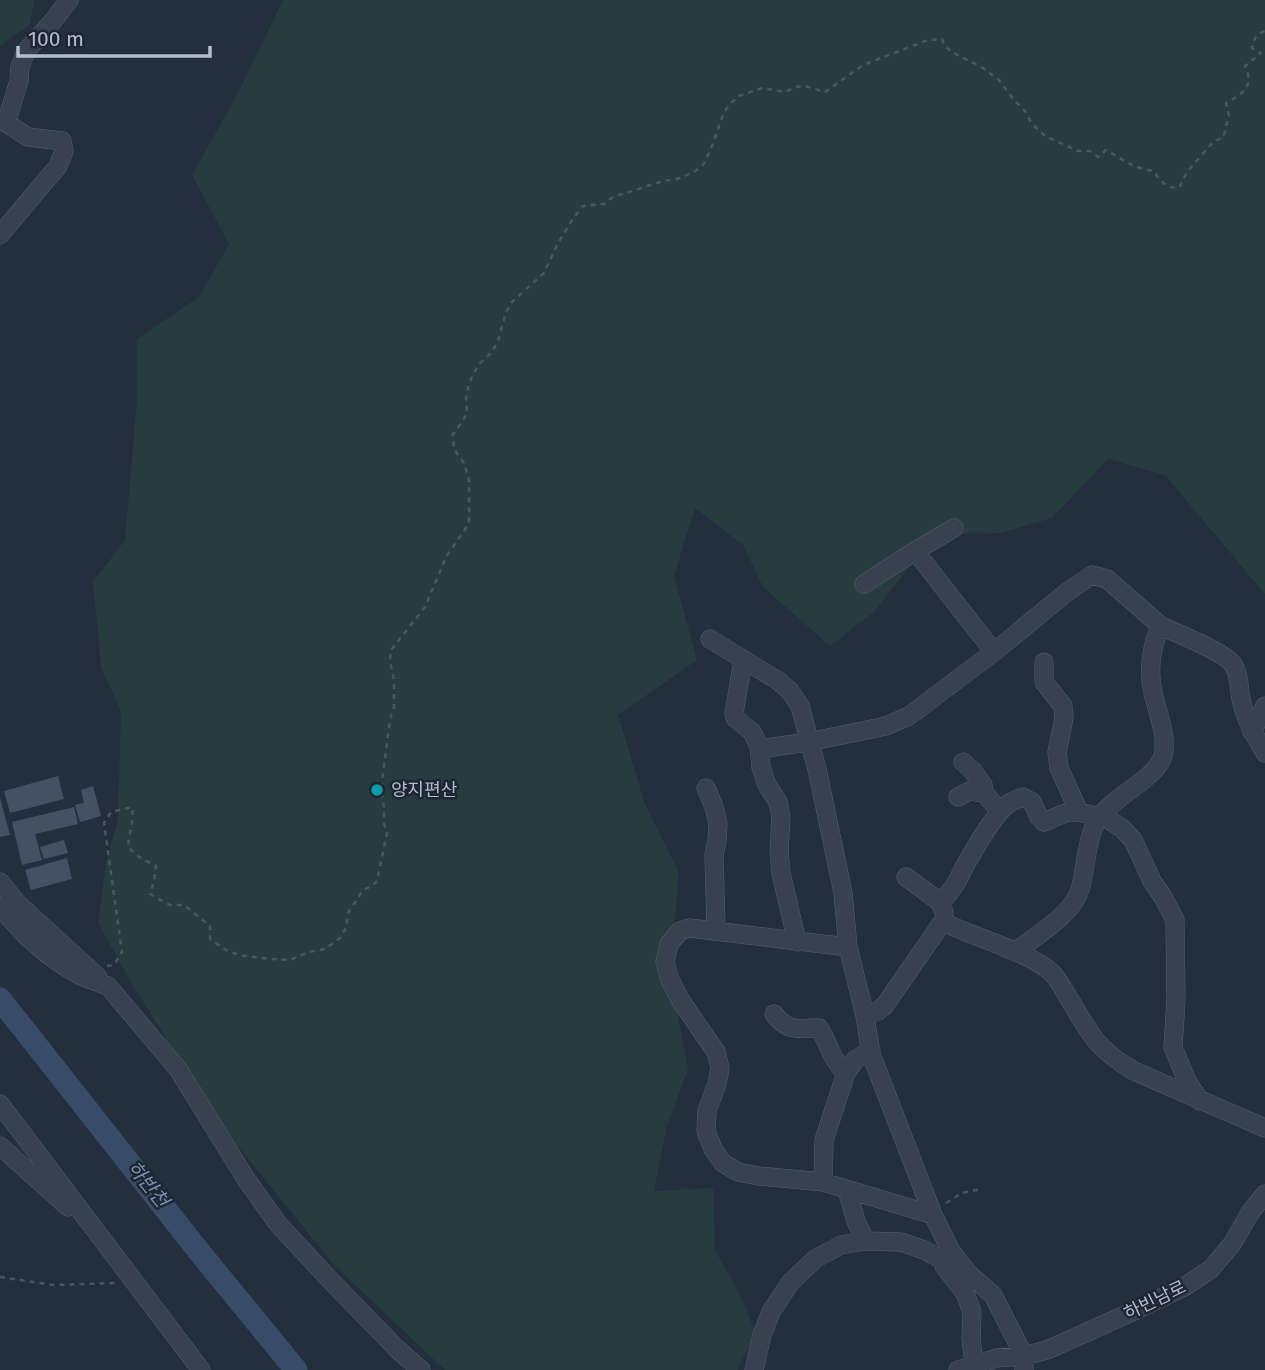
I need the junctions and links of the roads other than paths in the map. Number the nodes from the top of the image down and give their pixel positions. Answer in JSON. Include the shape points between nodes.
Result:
{"nodes":[{"id":1,"x":69,"y":0,"type":"edge"},
{"id":2,"x":3,"y":124,"type":"edge"},
{"id":3,"x":0,"y":236,"type":"edge"},
{"id":4,"x":954,"y":528,"type":"dead end"},
{"id":5,"x":915,"y":551,"type":"junction"},
{"id":6,"x":864,"y":583,"type":"dead end"},
{"id":7,"x":1161,"y":626,"type":"junction"},
{"id":8,"x":710,"y":639,"type":"dead end"},
{"id":9,"x":994,"y":652,"type":"junction"},
{"id":10,"x":743,"y":660,"type":"junction"},
{"id":11,"x":1044,"y":662,"type":"dead end"},
{"id":12,"x":1265,"y":706,"type":"edge"},
{"id":13,"x":1252,"y":732,"type":"junction"},
{"id":14,"x":808,"y":742,"type":"junction"},
{"id":15,"x":759,"y":746,"type":"junction"},
{"id":16,"x":1265,"y":753,"type":"edge"},
{"id":17,"x":963,"y":762,"type":"dead end"},
{"id":18,"x":706,"y":788,"type":"dead end"},
{"id":19,"x":984,"y":793,"type":"junction"},
{"id":20,"x":958,"y":797,"type":"dead end"},
{"id":21,"x":1000,"y":811,"type":"junction"},
{"id":22,"x":1079,"y":812,"type":"junction"},
{"id":23,"x":1098,"y":818,"type":"junction"},
{"id":24,"x":906,"y":877,"type":"dead end"},
{"id":25,"x":0,"y":882,"type":"edge"},
{"id":26,"x":940,"y":902,"type":"junction"},
{"id":27,"x":0,"y":908,"type":"edge"},
{"id":28,"x":944,"y":923,"type":"junction"},
{"id":29,"x":716,"y":930,"type":"junction"},
{"id":30,"x":797,"y":942,"type":"junction"},
{"id":31,"x":848,"y":947,"type":"junction"},
{"id":32,"x":1014,"y":952,"type":"junction"},
{"id":33,"x":108,"y":986,"type":"junction"},
{"id":34,"x":774,"y":1014,"type":"dead end"},
{"id":35,"x":865,"y":1016,"type":"junction"},
{"id":36,"x":871,"y":1050,"type":"junction"},
{"id":37,"x":846,"y":1073,"type":"junction"},
{"id":38,"x":1200,"y":1101,"type":"junction"},
{"id":39,"x":0,"y":1104,"type":"edge"},
{"id":40,"x":1265,"y":1128,"type":"edge"},
{"id":41,"x":0,"y":1146,"type":"edge"},
{"id":42,"x":822,"y":1182,"type":"junction"},
{"id":43,"x":847,"y":1189,"type":"junction"},
{"id":44,"x":1265,"y":1194,"type":"edge"},
{"id":45,"x":933,"y":1215,"type":"junction"},
{"id":46,"x":85,"y":1217,"type":"junction"},
{"id":47,"x":865,"y":1241,"type":"junction"},
{"id":48,"x":935,"y":1255,"type":"junction"},
{"id":49,"x":969,"y":1274,"type":"junction"},
{"id":50,"x":1024,"y":1363,"type":"edge"},
{"id":51,"x":966,"y":1367,"type":"edge"},
{"id":52,"x":201,"y":1370,"type":"edge"},
{"id":53,"x":421,"y":1370,"type":"edge"},
{"id":54,"x":754,"y":1370,"type":"edge"}],
"edges":[{"from":1,"to":2,"type":"street","via":[[26,51]]},
{"from":2,"to":3,"type":"street","via":[[28,137],[62,141],[64,151],[58,166]]},
{"from":4,"to":5,"type":"street"},
{"from":5,"to":6,"type":"street"},
{"from":5,"to":9,"type":"street"},
{"from":7,"to":9,"type":"street","via":[[1107,579],[1091,575]]},
{"from":7,"to":13,"type":"street","via":[[1231,662]]},
{"from":7,"to":23,"type":"street","via":[[1150,667],[1163,756],[1155,769]]},
{"from":8,"to":10,"type":"street"},
{"from":9,"to":14,"type":"street","via":[[909,716],[886,726]]},
{"from":10,"to":14,"type":"street","via":[[790,691],[800,706]]},
{"from":10,"to":15,"type":"street","via":[[734,713]]},
{"from":11,"to":22,"type":"street","via":[[1044,682],[1063,706],[1059,768]]},
{"from":12,"to":13,"type":"street"},
{"from":13,"to":16,"type":"street"},
{"from":14,"to":15,"type":"street"},
{"from":14,"to":31,"type":"street","via":[[844,893]]},
{"from":15,"to":30,"type":"street","via":[[761,767],[781,817],[781,873]]},
{"from":17,"to":19,"type":"street","via":[[983,785]]},
{"from":18,"to":29,"type":"street","via":[[718,824]]},
{"from":19,"to":20,"type":"street","via":[[970,791]]},
{"from":19,"to":21,"type":"street"},
{"from":21,"to":22,"type":"street","via":[[1023,797],[1032,802],[1044,822]]},
{"from":21,"to":26,"type":"street","via":[[951,893]]},
{"from":22,"to":23,"type":"street"},
{"from":23,"to":32,"type":"street","via":[[1074,903]]},
{"from":23,"to":38,"type":"street","via":[[1123,829],[1133,840],[1175,920],[1173,1048]]},
{"from":24,"to":26,"type":"street"},
{"from":25,"to":33,"type":"street","via":[[16,903]]},
{"from":26,"to":28,"type":"street"},
{"from":27,"to":33,"type":"street","via":[[55,960]]},
{"from":28,"to":32,"type":"street"},
{"from":28,"to":35,"type":"street","via":[[885,1005]]},
{"from":29,"to":30,"type":"street"},
{"from":29,"to":42,"type":"street","via":[[680,931],[669,944],[666,961],[670,980],[716,1052],[720,1068],[707,1111],[706,1131],[713,1149],[723,1163],[738,1172]]},
{"from":30,"to":31,"type":"street"},
{"from":31,"to":35,"type":"street"},
{"from":32,"to":38,"type":"street","via":[[1055,976],[1101,1048],[1134,1071]]},
{"from":33,"to":53,"type":"street","via":[[178,1069],[278,1224]]},
{"from":34,"to":37,"type":"street","via":[[787,1027],[819,1028],[832,1058]]},
{"from":35,"to":36,"type":"street"},
{"from":36,"to":37,"type":"street"},
{"from":36,"to":45,"type":"street"},
{"from":37,"to":42,"type":"street","via":[[824,1140]]},
{"from":38,"to":40,"type":"street"},
{"from":39,"to":46,"type":"street"},
{"from":41,"to":46,"type":"street"},
{"from":42,"to":43,"type":"street"},
{"from":43,"to":45,"type":"street"},
{"from":43,"to":47,"type":"street"},
{"from":44,"to":50,"type":"street","name":"하빈남로","via":[[1232,1244],[1204,1274]]},
{"from":45,"to":49,"type":"street"},
{"from":46,"to":52,"type":"street"},
{"from":47,"to":48,"type":"street","via":[[901,1242]]},
{"from":47,"to":54,"type":"street","via":[[841,1245],[815,1259],[790,1283],[771,1312]]},
{"from":48,"to":49,"type":"street"},
{"from":48,"to":51,"type":"street","via":[[965,1293],[972,1312]]},
{"from":49,"to":50,"type":"street","via":[[993,1295]]},
{"from":50,"to":51,"type":"street","name":"하빈남로","via":[[997,1358]]}]}
